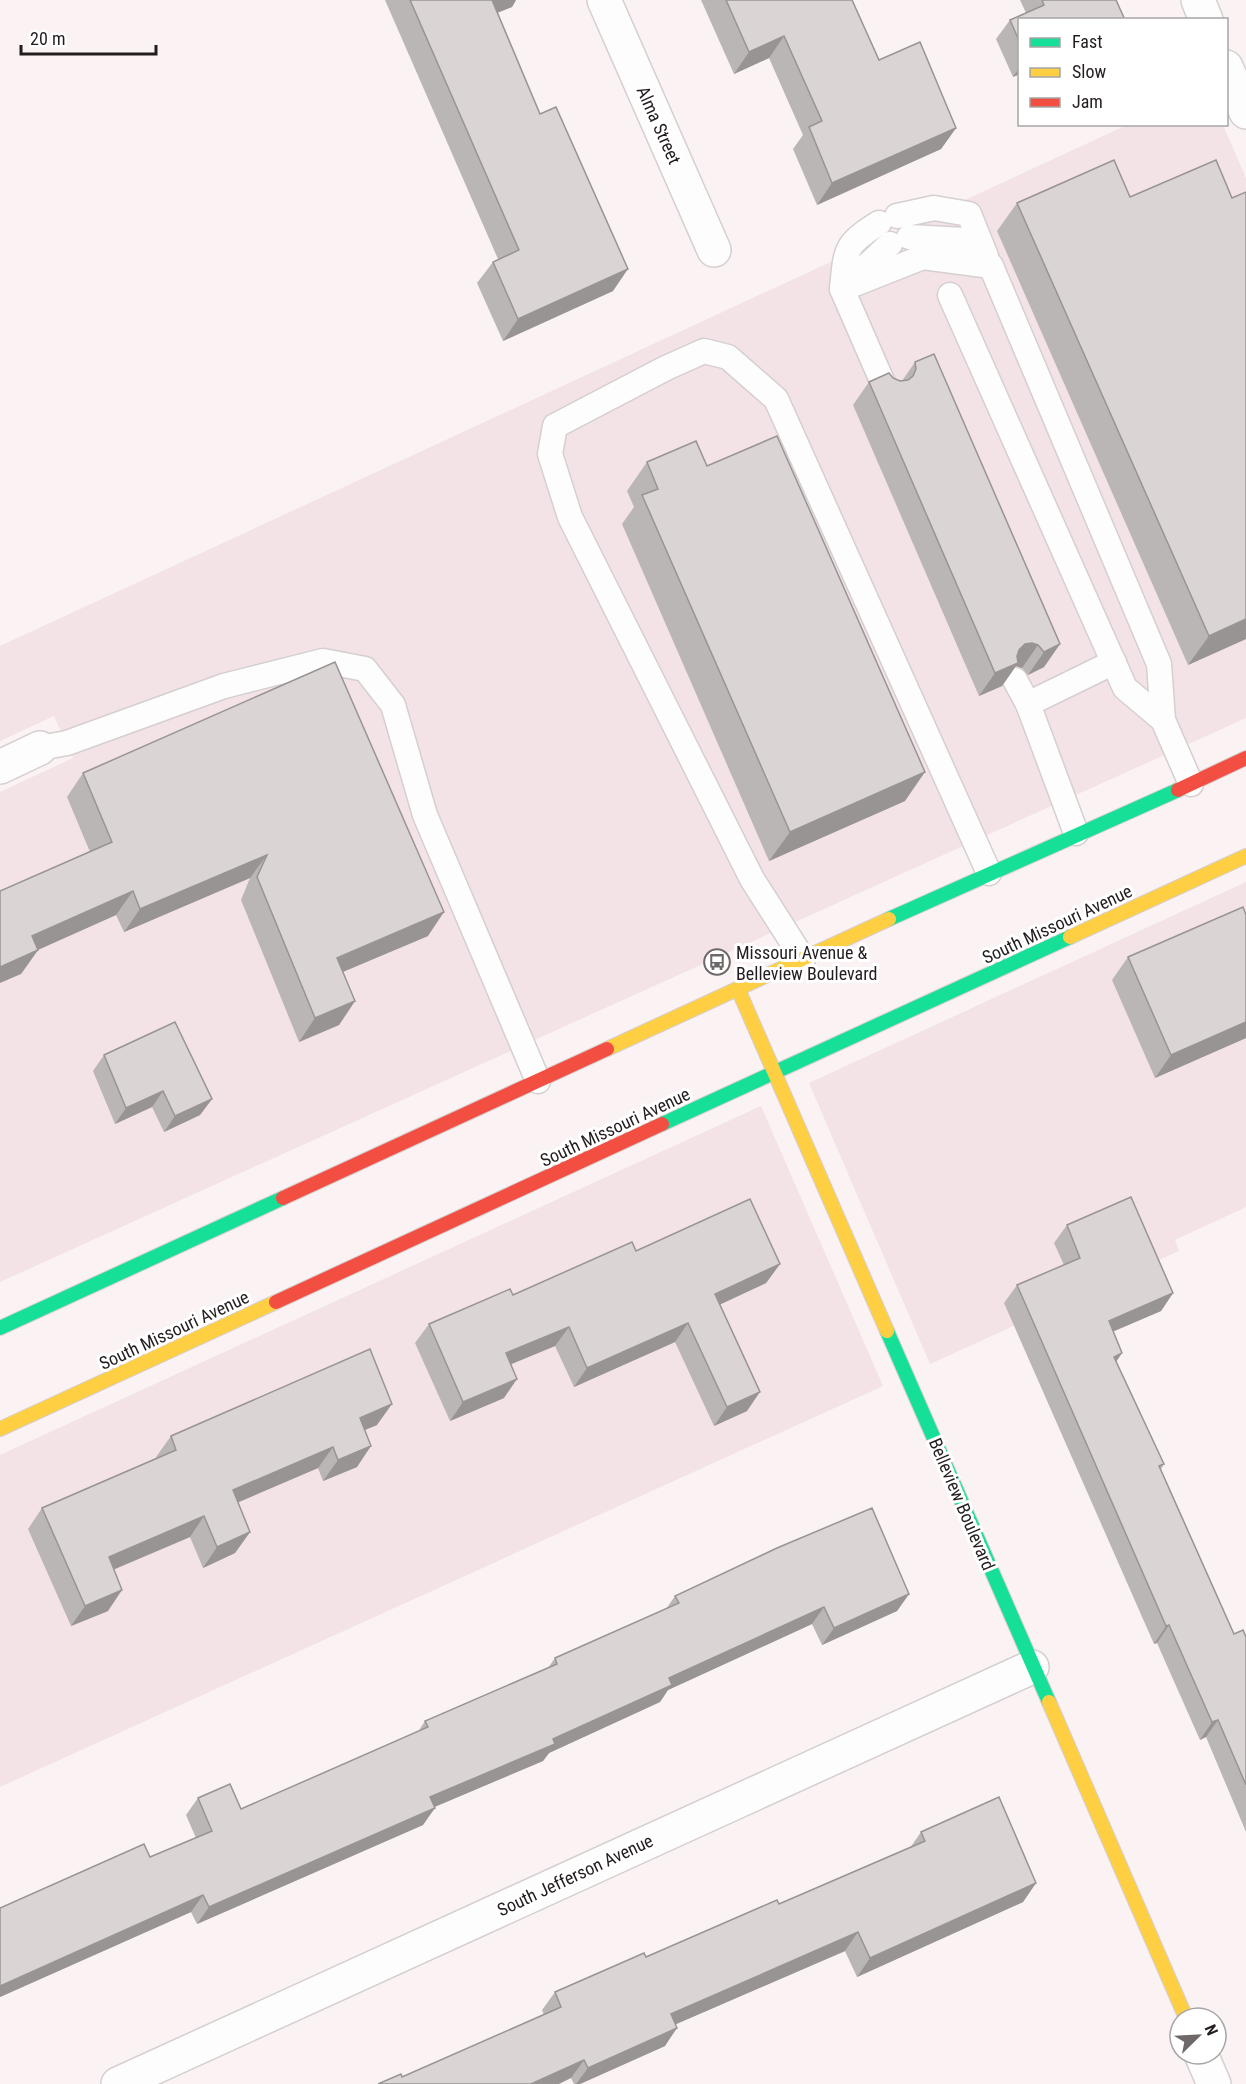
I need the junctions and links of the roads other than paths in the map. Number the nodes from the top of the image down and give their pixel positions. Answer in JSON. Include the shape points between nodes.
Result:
{"nodes":[{"id":1,"x":604,"y":0,"type":"edge"},
{"id":2,"x":1198,"y":0,"type":"edge"},
{"id":3,"x":1205,"y":18,"type":"edge"},
{"id":4,"x":1228,"y":69,"type":"edge"},
{"id":5,"x":1246,"y":112,"type":"edge"},
{"id":6,"x":714,"y":250,"type":"dead end"},
{"id":7,"x":991,"y":266,"type":"junction"},
{"id":8,"x":842,"y":289,"type":"junction"},
{"id":9,"x":950,"y":295,"type":"dead end"},
{"id":10,"x":886,"y":390,"type":"edge"},
{"id":11,"x":1114,"y":662,"type":"junction"},
{"id":12,"x":1015,"y":680,"type":"edge"},
{"id":13,"x":1028,"y":704,"type":"junction"},
{"id":14,"x":1163,"y":720,"type":"junction"},
{"id":15,"x":40,"y":748,"type":"joint"},
{"id":16,"x":1246,"y":758,"type":"edge"},
{"id":17,"x":0,"y":766,"type":"edge"},
{"id":18,"x":1191,"y":784,"type":"junction"},
{"id":19,"x":1076,"y":834,"type":"junction"},
{"id":20,"x":1246,"y":856,"type":"edge"},
{"id":21,"x":988,"y":873,"type":"junction"},
{"id":22,"x":803,"y":959,"type":"junction"},
{"id":23,"x":738,"y":989,"type":"junction"},
{"id":24,"x":776,"y":1073,"type":"junction"},
{"id":25,"x":538,"y":1081,"type":"junction"},
{"id":26,"x":0,"y":1328,"type":"edge"},
{"id":27,"x":0,"y":1430,"type":"edge"},
{"id":28,"x":1032,"y":1667,"type":"junction"},
{"id":29,"x":1181,"y":2006,"type":"edge"},
{"id":30,"x":1206,"y":2066,"type":"edge"},
{"id":31,"x":118,"y":2084,"type":"edge"},
{"id":32,"x":1214,"y":2084,"type":"edge"}],
"edges":[{"from":1,"to":6,"type":"street","name":"Alma Street"},
{"from":2,"to":3,"type":"street"},
{"from":4,"to":5,"type":"street"},
{"from":7,"to":8,"type":"lane","via":[[923,257]]},
{"from":7,"to":8,"type":"lane","via":[[965,240],[900,241]]},
{"from":7,"to":8,"type":"lane","via":[[969,214],[934,208],[888,220],[856,238],[845,253]]},
{"from":7,"to":14,"type":"lane","via":[[1160,664]]},
{"from":8,"to":10,"type":"lane"},
{"from":9,"to":11,"type":"lane"},
{"from":11,"to":13,"type":"lane"},
{"from":11,"to":14,"type":"lane","via":[[1125,688]]},
{"from":12,"to":13,"type":"lane"},
{"from":13,"to":19,"type":"lane"},
{"from":14,"to":18,"type":"lane"},
{"from":15,"to":17,"type":"street"},
{"from":15,"to":25,"type":"lane","via":[[67,743],[224,686],[323,661],[365,669],[393,705],[425,815]]},
{"from":16,"to":18,"type":"main road"},
{"from":18,"to":19,"type":"main road"},
{"from":19,"to":21,"type":"main road"},
{"from":20,"to":24,"type":"main road","name":"South Missouri Avenue"},
{"from":21,"to":22,"type":"main road"},
{"from":21,"to":22,"type":"lane","via":[[776,399],[728,357],[704,351],[666,368],[555,426],[550,454],[570,517],[619,618],[752,879]]},
{"from":22,"to":23,"type":"main road"},
{"from":23,"to":24,"type":"main road","name":"Belleview Boulevard"},
{"from":23,"to":25,"type":"main road"},
{"from":24,"to":27,"type":"main road","name":"South Missouri Avenue"},
{"from":24,"to":28,"type":"main road","name":"Belleview Boulevard"},
{"from":25,"to":26,"type":"main road"},
{"from":28,"to":29,"type":"main road","name":"Belleview Boulevard"},
{"from":28,"to":31,"type":"street","name":"South Jefferson Avenue"},
{"from":30,"to":32,"type":"street"}]}
